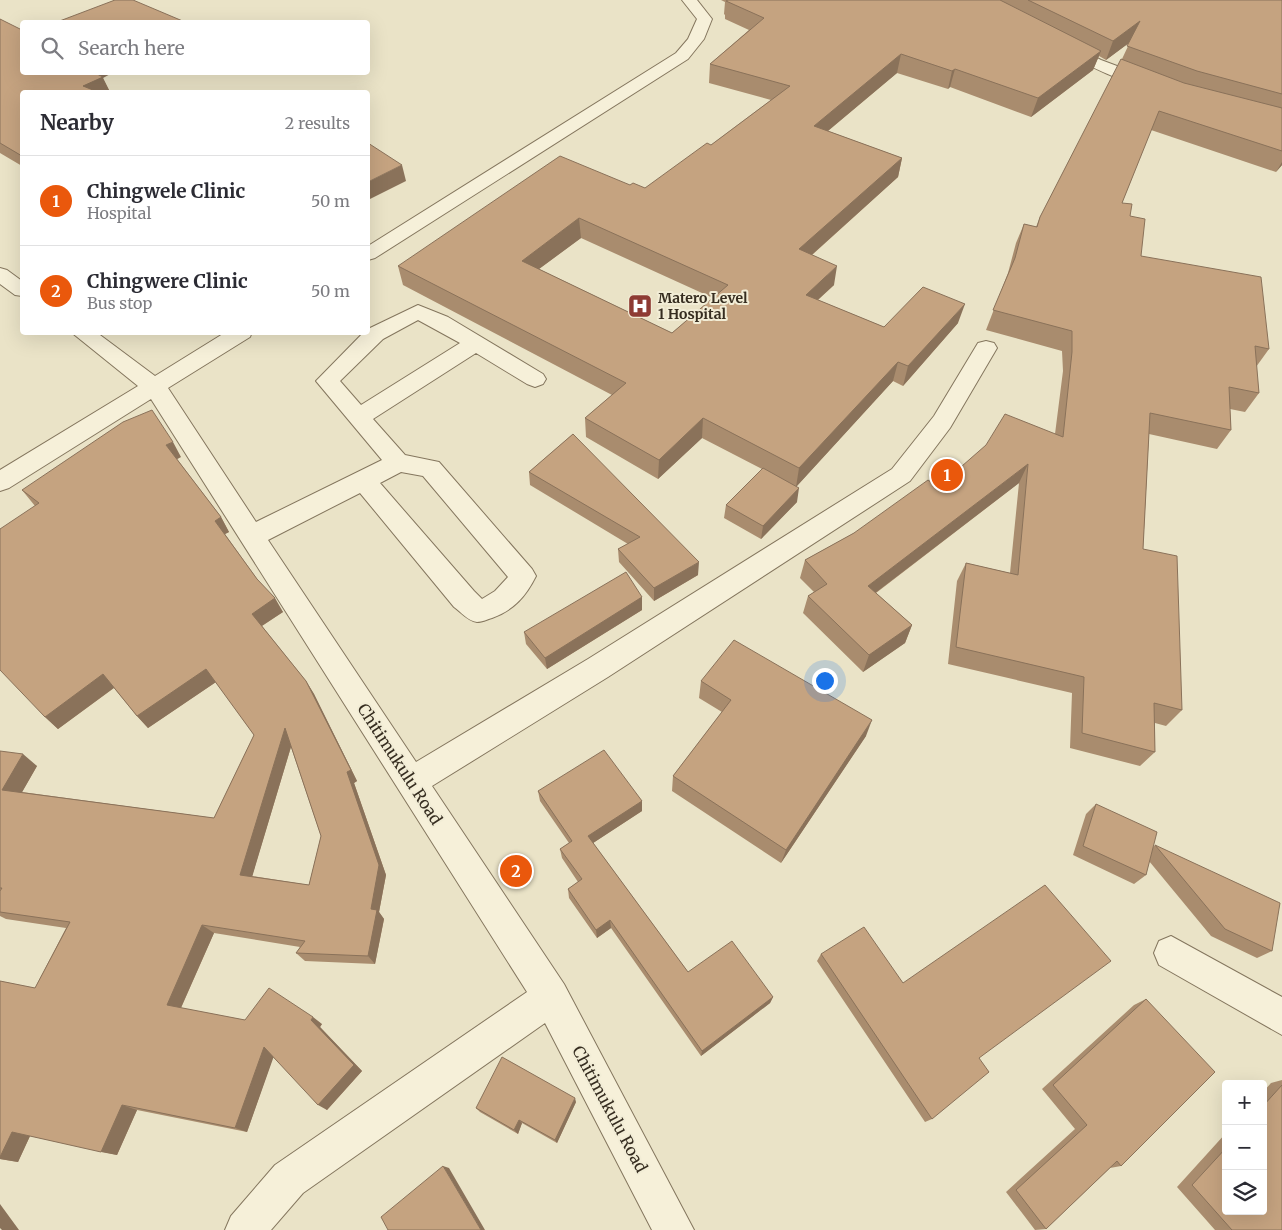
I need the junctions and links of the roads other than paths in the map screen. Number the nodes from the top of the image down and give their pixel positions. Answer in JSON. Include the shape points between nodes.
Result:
{"nodes":[{"id":1,"x":689,"y":0,"type":"edge"},
{"id":2,"x":1051,"y":40,"type":"edge"},
{"id":3,"x":1165,"y":90,"type":"edge"},
{"id":4,"x":370,"y":253,"type":"edge"},
{"id":5,"x":0,"y":274,"type":"edge"},
{"id":6,"x":20,"y":289,"type":"edge"},
{"id":7,"x":85,"y":335,"type":"edge"},
{"id":8,"x":237,"y":335,"type":"edge"},
{"id":9,"x":476,"y":343,"type":"junction"},
{"id":10,"x":986,"y":348,"type":"dead end"},
{"id":11,"x":535,"y":380,"type":"dead end"},
{"id":12,"x":155,"y":387,"type":"junction"},
{"id":13,"x":359,"y":417,"type":"junction"},
{"id":14,"x":398,"y":464,"type":"junction"},
{"id":15,"x":364,"y":480,"type":"junction"},
{"id":16,"x":0,"y":482,"type":"edge"},
{"id":17,"x":252,"y":536,"type":"junction"},
{"id":18,"x":411,"y":782,"type":"junction"},
{"id":19,"x":1171,"y":953,"type":"dead end"},
{"id":20,"x":551,"y":997,"type":"junction"},
{"id":21,"x":1282,"y":1017,"type":"edge"},
{"id":22,"x":245,"y":1230,"type":"edge"},
{"id":23,"x":674,"y":1230,"type":"edge"}],
"edges":[{"from":1,"to":4,"type":"street","via":[[705,19],[693,46],[682,56]]},
{"from":2,"to":3,"type":"street"},
{"from":5,"to":6,"type":"street"},
{"from":7,"to":12,"type":"street","name":"Chitimukulu Road"},
{"from":8,"to":12,"type":"street"},
{"from":9,"to":11,"type":"street"},
{"from":9,"to":13,"type":"street"},
{"from":9,"to":13,"type":"street","via":[[418,312],[375,334],[327,381]]},
{"from":10,"to":18,"type":"street","via":[[942,422],[901,475]]},
{"from":12,"to":16,"type":"street"},
{"from":12,"to":17,"type":"street","name":"Chitimukulu Road"},
{"from":13,"to":14,"type":"street"},
{"from":14,"to":15,"type":"street"},
{"from":14,"to":15,"type":"street","via":[[430,468],[523,576],[510,596],[494,608],[478,611]]},
{"from":15,"to":17,"type":"street"},
{"from":17,"to":18,"type":"street","name":"Chitimukulu Road"},
{"from":18,"to":20,"type":"street","name":"Chitimukulu Road"},
{"from":19,"to":21,"type":"street"},
{"from":20,"to":22,"type":"street","via":[[289,1179]]},
{"from":20,"to":23,"type":"street","name":"Chitimukulu Road"}]}
